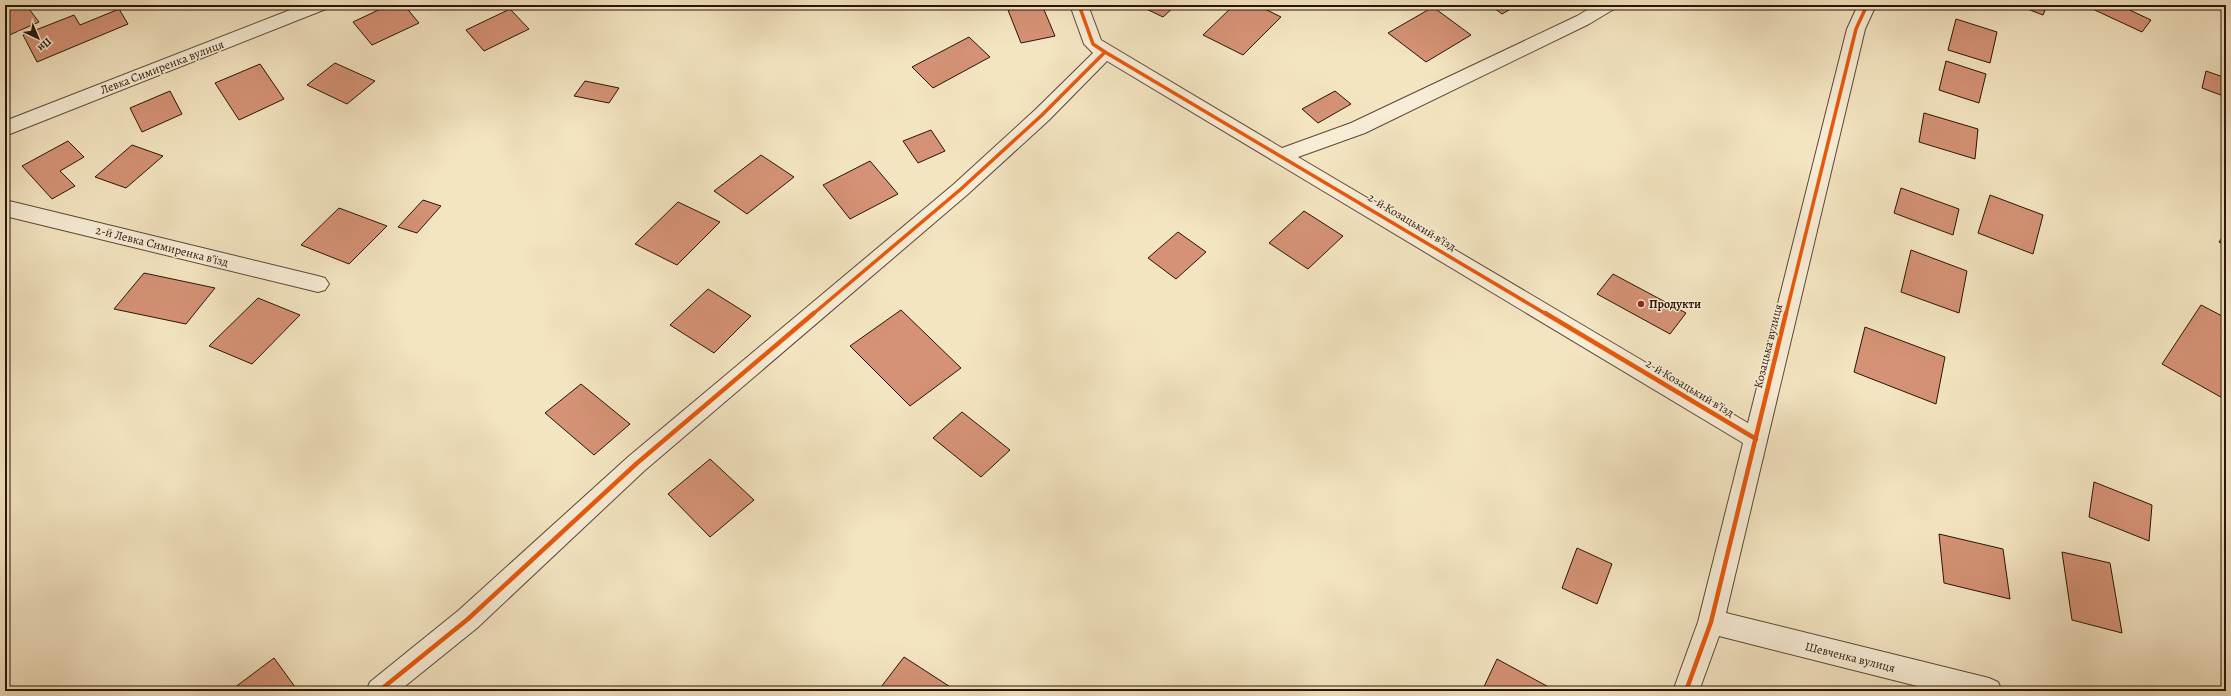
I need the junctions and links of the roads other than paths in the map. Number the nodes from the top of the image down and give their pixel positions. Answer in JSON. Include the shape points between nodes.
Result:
{"nodes":[{"id":1,"x":320,"y":5,"type":"edge"},
{"id":2,"x":1079,"y":5,"type":"edge"},
{"id":3,"x":1608,"y":5,"type":"edge"},
{"id":4,"x":1867,"y":5,"type":"edge"},
{"id":5,"x":1105,"y":52,"type":"junction"},
{"id":6,"x":5,"y":129,"type":"edge"},
{"id":7,"x":1280,"y":156,"type":"junction"},
{"id":8,"x":5,"y":208,"type":"edge"},
{"id":9,"x":318,"y":284,"type":"dead end"},
{"id":10,"x":1756,"y":439,"type":"junction"},
{"id":11,"x":1711,"y":622,"type":"junction"},
{"id":12,"x":379,"y":691,"type":"edge"},
{"id":13,"x":1686,"y":691,"type":"edge"},
{"id":14,"x":1989,"y":691,"type":"edge"}],
"edges":[{"from":1,"to":6,"type":"street","name":"Левка Симиренка вулиця"},
{"from":2,"to":5,"type":"street","name":"2-й Козацький в’їзд","via":[[1093,44]]},
{"from":3,"to":7,"type":"street","via":[[1583,20],[1358,128]]},
{"from":4,"to":10,"type":"street","name":"Козацька вулиця","via":[[1856,29]]},
{"from":5,"to":7,"type":"street","name":"2-й Козацький в’їзд"},
{"from":5,"to":12,"type":"street","via":[[1042,115],[961,189],[636,464],[468,619]]},
{"from":7,"to":10,"type":"street","name":"2-й Козацький в’їзд"},
{"from":8,"to":9,"type":"street","name":"2-й Левка Симиренка в’їзд"},
{"from":10,"to":11,"type":"street","name":"Козацька вулиця"},
{"from":11,"to":13,"type":"street","name":"Козацька вулиця"},
{"from":11,"to":14,"type":"street","name":"Шевченка вулиця"}]}
